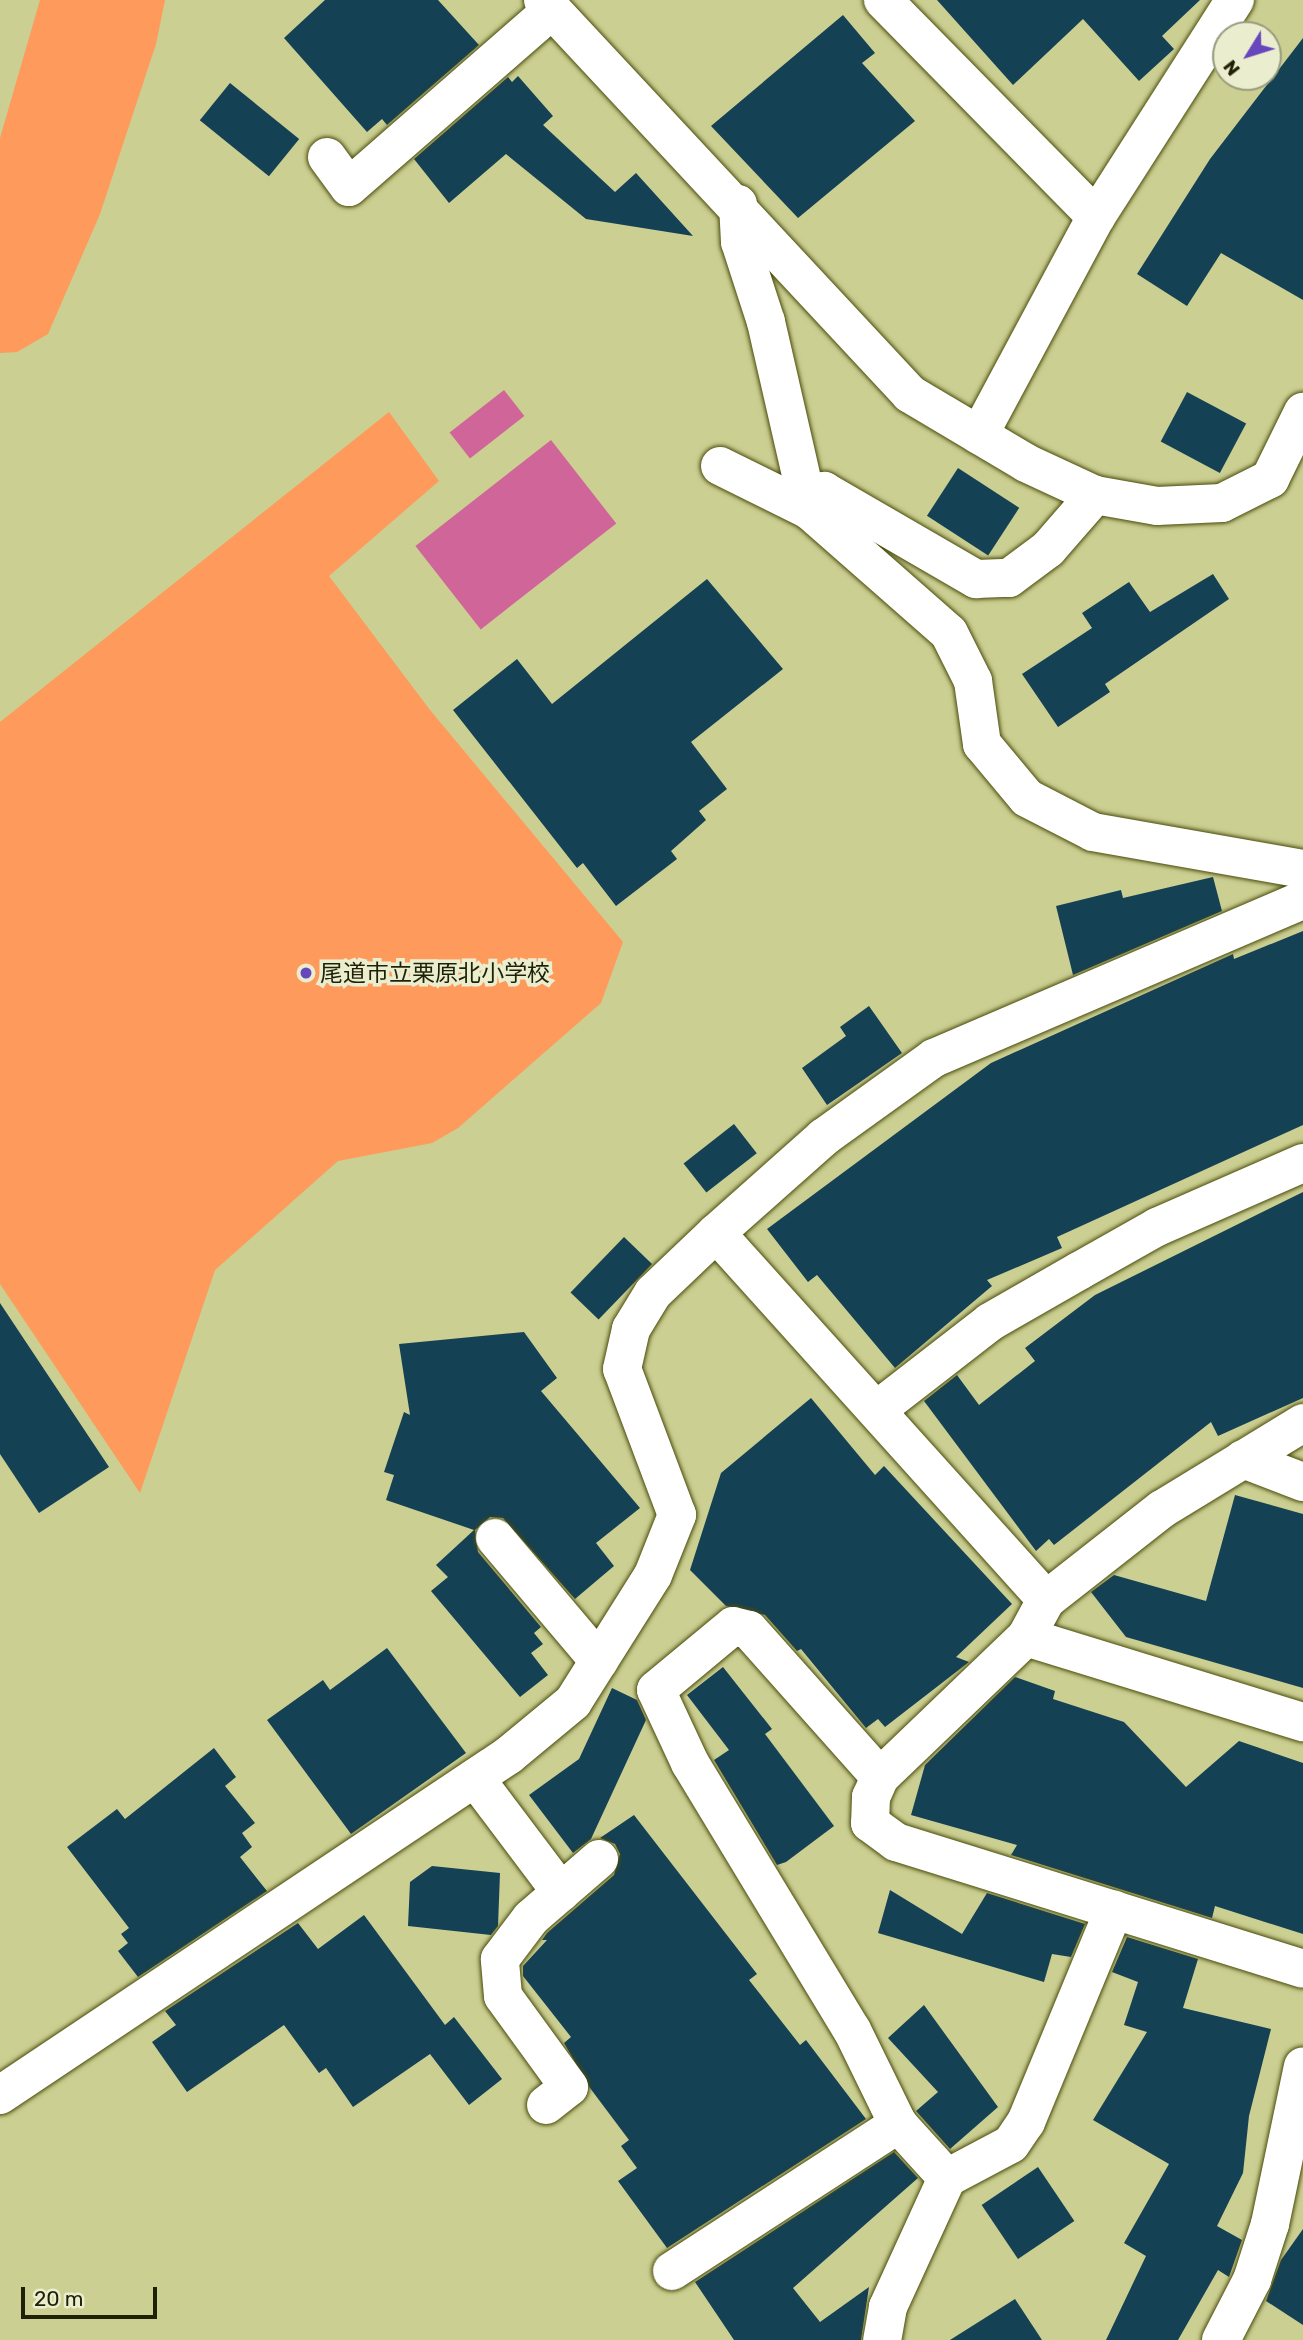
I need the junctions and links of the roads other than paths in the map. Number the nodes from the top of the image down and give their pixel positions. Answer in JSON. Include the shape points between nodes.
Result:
{"nodes":[{"id":1,"x":883,"y":0,"type":"edge"},
{"id":2,"x":547,"y":5,"type":"edge"},
{"id":3,"x":1222,"y":5,"type":"edge"},
{"id":4,"x":327,"y":157,"type":"dead end"},
{"id":5,"x":737,"y":204,"type":"junction"},
{"id":6,"x":1096,"y":217,"type":"junction"},
{"id":7,"x":1303,"y":412,"type":"edge"},
{"id":8,"x":979,"y":435,"type":"junction"},
{"id":9,"x":720,"y":466,"type":"dead end"},
{"id":10,"x":1095,"y":495,"type":"junction"},
{"id":11,"x":807,"y":505,"type":"junction"},
{"id":12,"x":1303,"y":869,"type":"edge"},
{"id":13,"x":1303,"y":900,"type":"edge"},
{"id":14,"x":1303,"y":1163,"type":"edge"},
{"id":15,"x":716,"y":1233,"type":"junction"},
{"id":16,"x":878,"y":1409,"type":"junction"},
{"id":17,"x":1303,"y":1423,"type":"edge"},
{"id":18,"x":1243,"y":1459,"type":"junction"},
{"id":19,"x":1303,"y":1482,"type":"edge"},
{"id":20,"x":495,"y":1538,"type":"dead end"},
{"id":21,"x":1046,"y":1600,"type":"junction"},
{"id":22,"x":1026,"y":1637,"type":"junction"},
{"id":23,"x":599,"y":1661,"type":"junction"},
{"id":24,"x":1303,"y":1723,"type":"edge"},
{"id":25,"x":475,"y":1777,"type":"junction"},
{"id":26,"x":880,"y":1777,"type":"junction"},
{"id":27,"x":599,"y":1859,"type":"dead end"},
{"id":28,"x":561,"y":1892,"type":"junction"},
{"id":29,"x":1114,"y":1910,"type":"junction"},
{"id":30,"x":1303,"y":1969,"type":"edge"},
{"id":31,"x":1303,"y":2066,"type":"edge"},
{"id":32,"x":0,"y":2095,"type":"edge"},
{"id":33,"x":546,"y":2105,"type":"dead end"},
{"id":34,"x":898,"y":2124,"type":"junction"},
{"id":35,"x":947,"y":2178,"type":"junction"},
{"id":36,"x":672,"y":2271,"type":"dead end"},
{"id":37,"x":882,"y":2340,"type":"edge"},
{"id":38,"x":1221,"y":2340,"type":"edge"}],
"edges":[{"from":1,"to":6,"type":"street"},
{"from":2,"to":4,"type":"street","via":[[349,187]]},
{"from":2,"to":5,"type":"street"},
{"from":3,"to":6,"type":"street"},
{"from":5,"to":8,"type":"street","via":[[910,394]]},
{"from":5,"to":11,"type":"street","via":[[740,242],[766,322]]},
{"from":6,"to":8,"type":"street"},
{"from":7,"to":10,"type":"street","via":[[1270,479],[1222,503],[1157,506]]},
{"from":8,"to":10,"type":"street"},
{"from":9,"to":11,"type":"street"},
{"from":10,"to":11,"type":"street","via":[[1048,548],[1009,578],[976,579],[824,491]]},
{"from":11,"to":12,"type":"street","via":[[949,633],[973,681],[982,744],[1027,798],[1093,832]]},
{"from":13,"to":15,"type":"street","via":[[934,1058],[824,1137]]},
{"from":14,"to":16,"type":"street","via":[[1157,1227],[990,1322]]},
{"from":15,"to":16,"type":"street"},
{"from":15,"to":23,"type":"street","via":[[653,1293],[631,1329],[622,1368],[677,1515],[653,1575]]},
{"from":16,"to":21,"type":"street"},
{"from":17,"to":18,"type":"street"},
{"from":18,"to":19,"type":"street"},
{"from":18,"to":21,"type":"street","via":[[1162,1509]]},
{"from":20,"to":23,"type":"street"},
{"from":21,"to":22,"type":"street"},
{"from":22,"to":24,"type":"street"},
{"from":22,"to":26,"type":"street"},
{"from":23,"to":25,"type":"street","via":[[572,1702]]},
{"from":25,"to":28,"type":"street"},
{"from":25,"to":32,"type":"street"},
{"from":26,"to":29,"type":"street","via":[[871,1797],[870,1823],[897,1842]]},
{"from":26,"to":34,"type":"street","via":[[749,1630],[733,1626],[656,1690],[690,1763],[852,2031]]},
{"from":27,"to":28,"type":"street"},
{"from":28,"to":33,"type":"street","via":[[531,1918],[500,1959],[503,1996],[569,2087]]},
{"from":29,"to":30,"type":"street"},
{"from":29,"to":35,"type":"street","via":[[1026,2122],[1011,2144]]},
{"from":31,"to":38,"type":"street","via":[[1270,2224],[1252,2280]]},
{"from":34,"to":35,"type":"street"},
{"from":34,"to":36,"type":"street"},
{"from":35,"to":37,"type":"street","via":[[888,2307]]}]}
